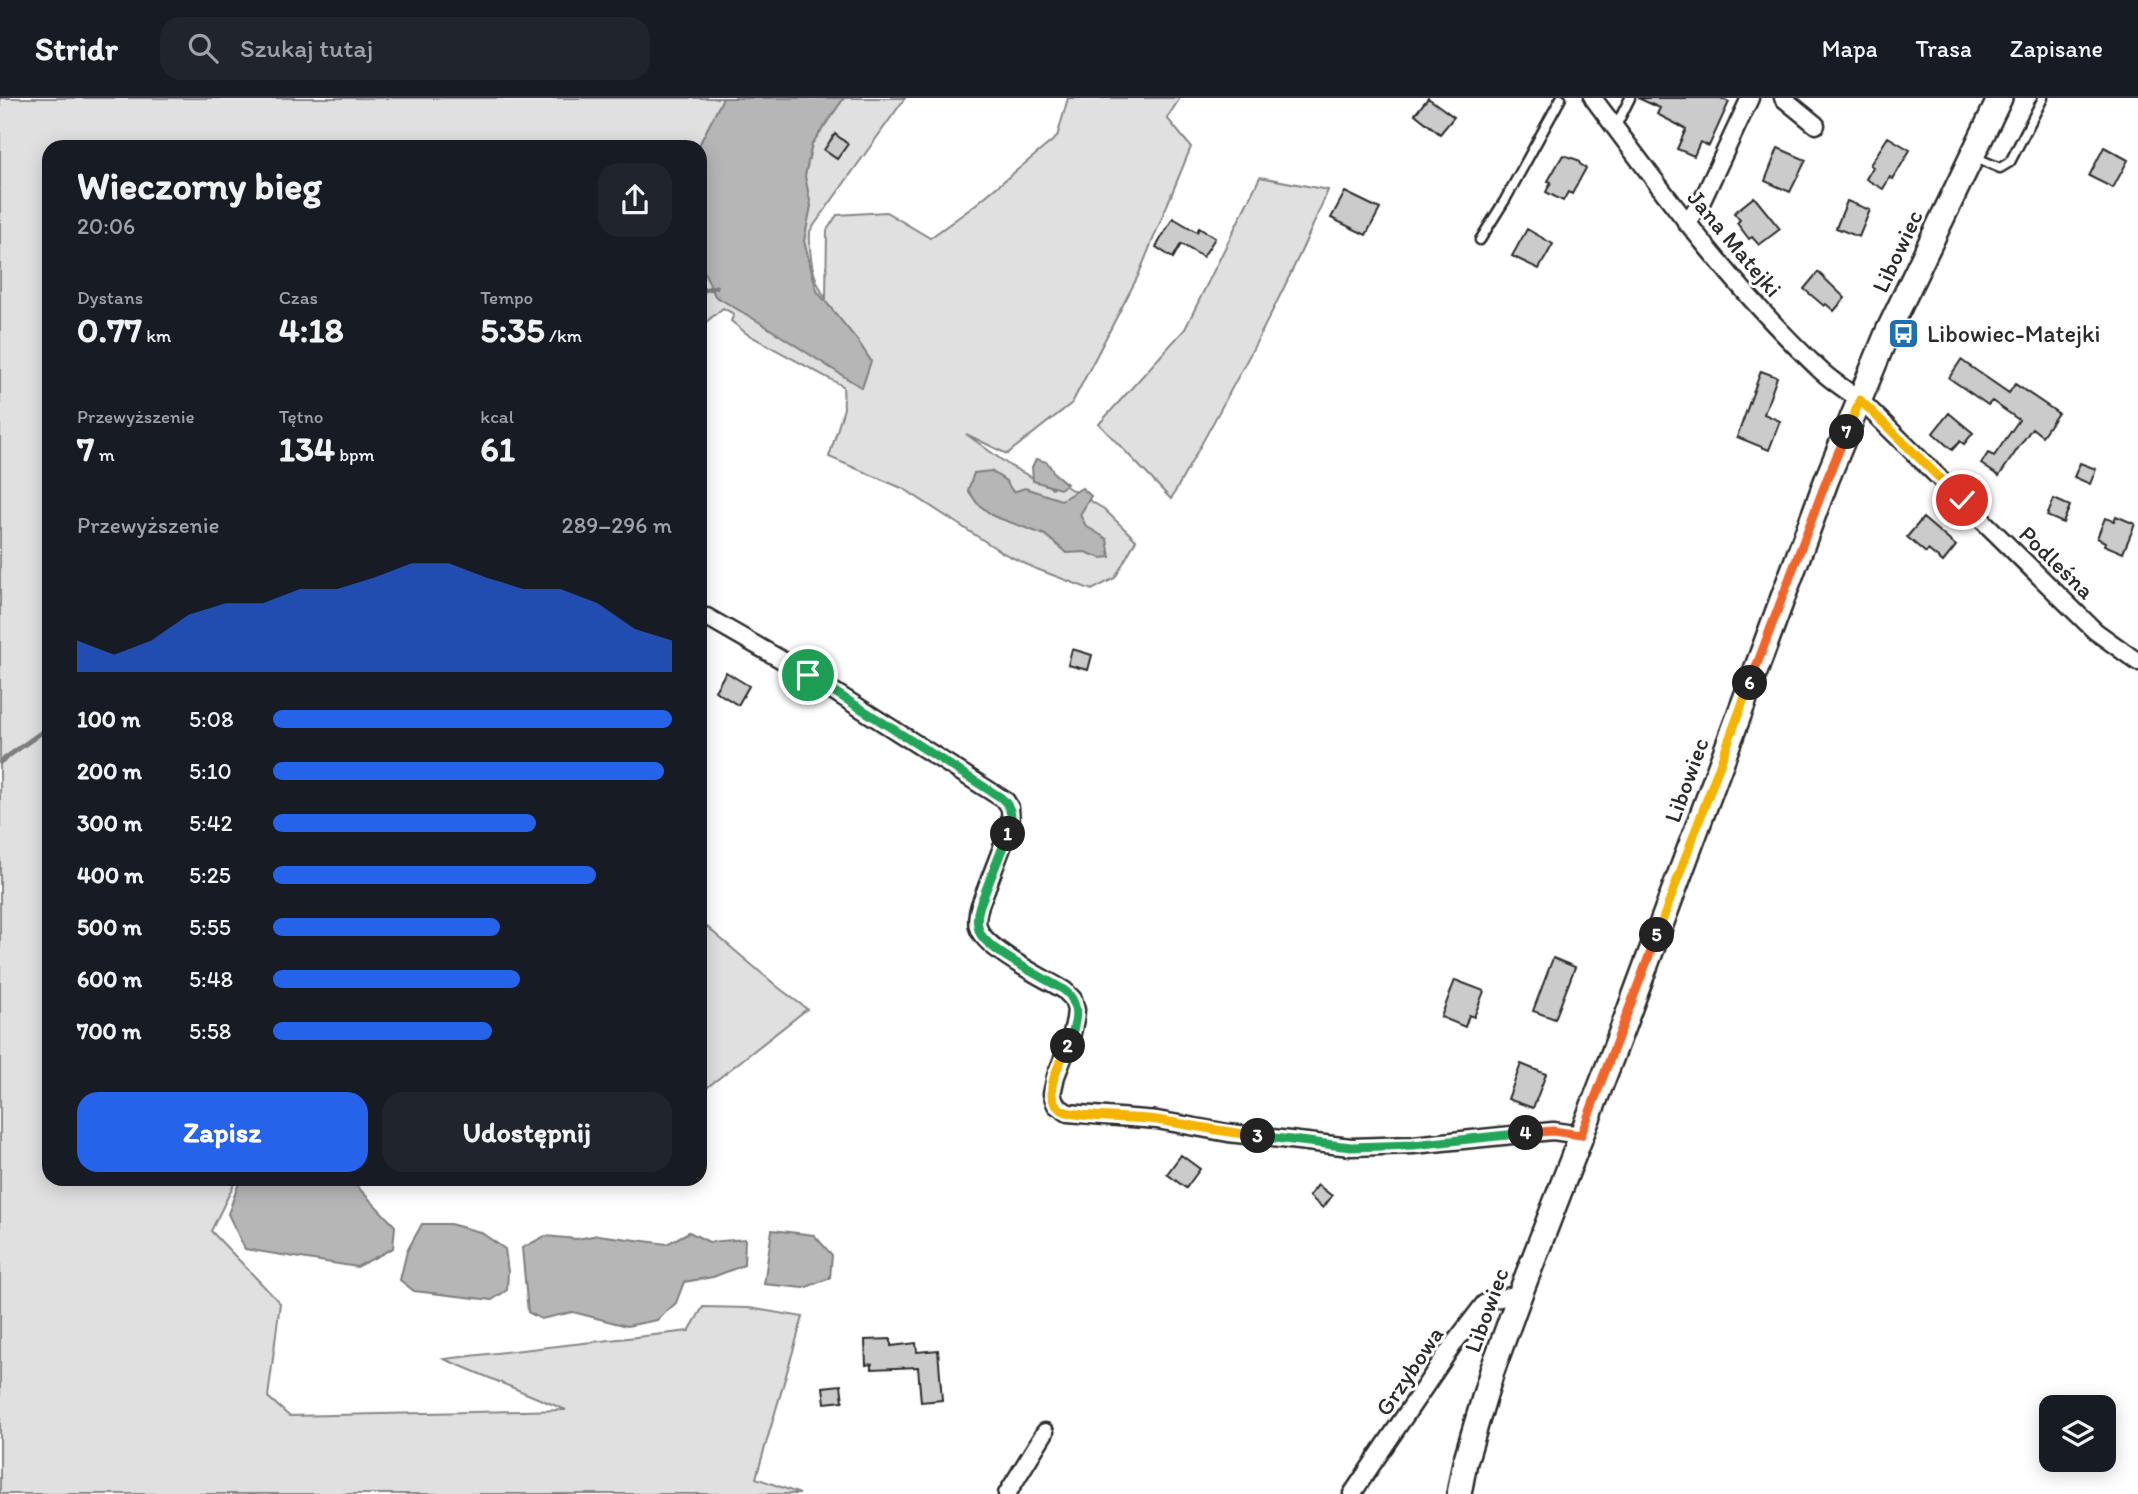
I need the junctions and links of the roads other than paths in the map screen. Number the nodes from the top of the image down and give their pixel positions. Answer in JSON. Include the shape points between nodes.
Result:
{"nodes":[{"id":1,"x":1561,"y":98,"type":"edge"},
{"id":2,"x":1593,"y":98,"type":"edge"},
{"id":3,"x":1630,"y":98,"type":"edge"},
{"id":4,"x":1750,"y":98,"type":"edge"},
{"id":5,"x":1783,"y":98,"type":"edge"},
{"id":6,"x":2000,"y":98,"type":"edge"},
{"id":7,"x":2043,"y":98,"type":"edge"},
{"id":8,"x":1816,"y":125,"type":"dead end"},
{"id":9,"x":1615,"y":128,"type":"junction"},
{"id":10,"x":1971,"y":155,"type":"junction"},
{"id":11,"x":1686,"y":223,"type":"junction"},
{"id":12,"x":1480,"y":240,"type":"dead end"},
{"id":13,"x":1860,"y":400,"type":"junction"},
{"id":14,"x":707,"y":617,"type":"dead end"},
{"id":15,"x":2138,"y":663,"type":"edge"},
{"id":16,"x":1581,"y":1135,"type":"junction"},
{"id":17,"x":1518,"y":1297,"type":"junction"},
{"id":18,"x":1045,"y":1432,"type":"dead end"},
{"id":19,"x":1007,"y":1494,"type":"edge"},
{"id":20,"x":1352,"y":1494,"type":"edge"},
{"id":21,"x":1458,"y":1494,"type":"edge"}],
"edges":[{"from":1,"to":12,"type":"lane"},
{"from":2,"to":9,"type":"street","name":"Jana Matejki"},
{"from":3,"to":9,"type":"lane"},
{"from":4,"to":11,"type":"street","via":[[1701,203]]},
{"from":5,"to":8,"type":"street"},
{"from":6,"to":10,"type":"street","name":"Libowiec"},
{"from":7,"to":10,"type":"lane","via":[[2010,162],[2000,168]]},
{"from":9,"to":11,"type":"street","name":"Jana Matejki"},
{"from":10,"to":13,"type":"street","name":"Libowiec"},
{"from":11,"to":13,"type":"street","name":"Jana Matejki","via":[[1819,369]]},
{"from":13,"to":15,"type":"street","name":"Podleśna","via":[[2095,632]]},
{"from":13,"to":16,"type":"street","name":"Libowiec"},
{"from":14,"to":16,"type":"street","via":[[808,675],[1006,801],[1011,824],[980,905],[978,927],[991,945],[1073,999],[1073,1030],[1052,1094],[1061,1110],[1351,1147],[1553,1131]]},
{"from":16,"to":17,"type":"street","name":"Libowiec"},
{"from":17,"to":20,"type":"street","name":"Grzybowa","via":[[1484,1304]]},
{"from":17,"to":21,"type":"street","name":"Libowiec"},
{"from":18,"to":19,"type":"street"}]}
